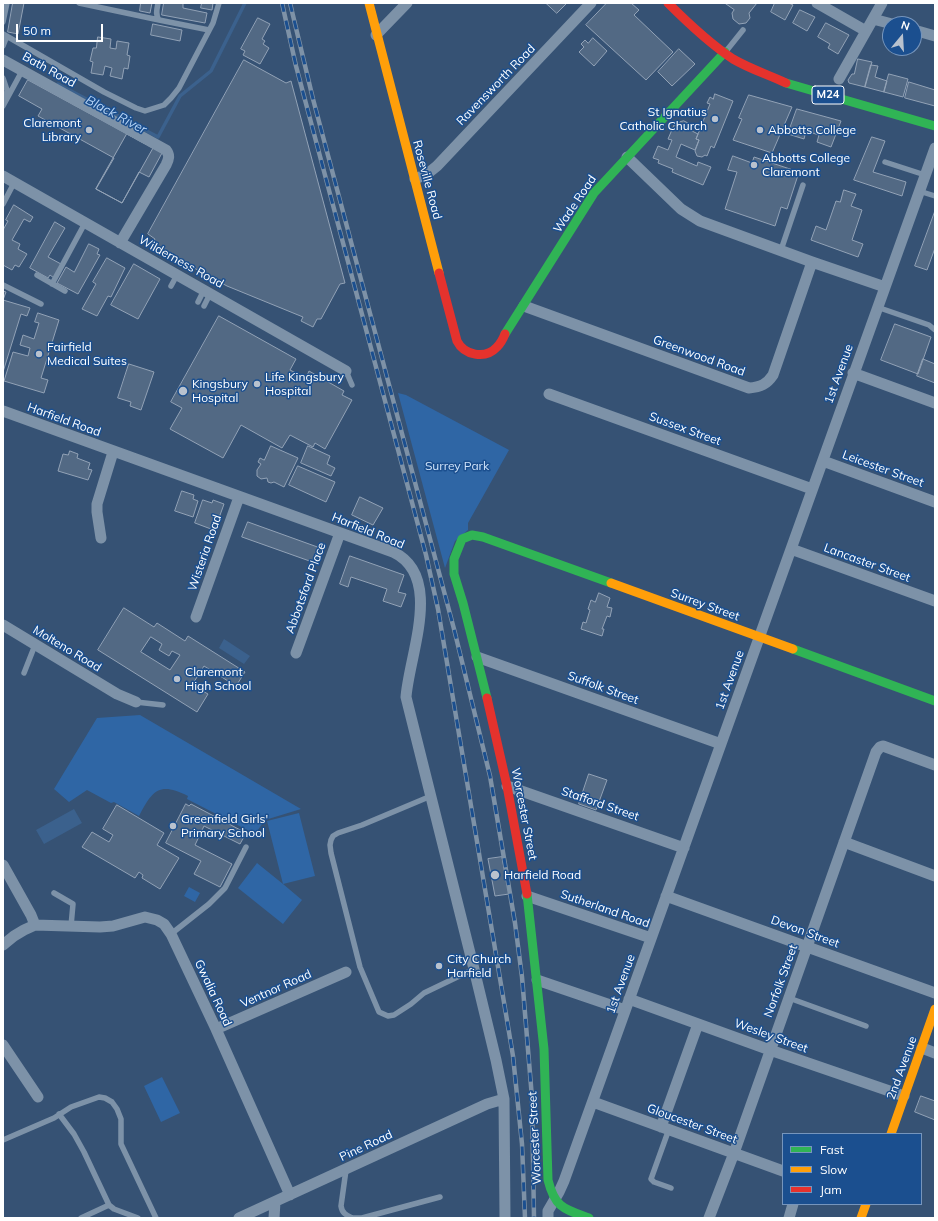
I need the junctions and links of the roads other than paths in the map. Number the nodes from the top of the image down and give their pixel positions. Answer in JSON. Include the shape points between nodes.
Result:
{"nodes":[{"id":1,"x":7,"y":3,"type":"edge"},
{"id":2,"x":79,"y":3,"type":"edge"},
{"id":3,"x":158,"y":3,"type":"edge"},
{"id":4,"x":219,"y":3,"type":"edge"},
{"id":5,"x":369,"y":3,"type":"edge"},
{"id":6,"x":407,"y":3,"type":"edge"},
{"id":7,"x":592,"y":3,"type":"edge"},
{"id":8,"x":668,"y":3,"type":"edge"},
{"id":9,"x":817,"y":3,"type":"edge"},
{"id":10,"x":882,"y":3,"type":"edge"},
{"id":11,"x":97,"y":5,"type":"edge"},
{"id":12,"x":873,"y":19,"type":"junction"},
{"id":13,"x":159,"y":20,"type":"junction"},
{"id":14,"x":882,"y":21,"type":"edge"},
{"id":15,"x":3,"y":22,"type":"edge"},
{"id":16,"x":209,"y":30,"type":"junction"},
{"id":17,"x":743,"y":30,"type":"dead end"},
{"id":18,"x":866,"y":31,"type":"junction"},
{"id":19,"x":922,"y":32,"type":"edge"},
{"id":20,"x":5,"y":35,"type":"edge"},
{"id":21,"x":376,"y":35,"type":"junction"},
{"id":22,"x":935,"y":36,"type":"edge"},
{"id":23,"x":3,"y":46,"type":"edge"},
{"id":24,"x":725,"y":52,"type":"junction"},
{"id":25,"x":3,"y":60,"type":"edge"},
{"id":26,"x":22,"y":70,"type":"junction"},
{"id":27,"x":3,"y":78,"type":"edge"},
{"id":28,"x":839,"y":79,"type":"dead end"},
{"id":29,"x":6,"y":100,"type":"junction"},
{"id":30,"x":3,"y":106,"type":"edge"},
{"id":31,"x":935,"y":126,"type":"edge"},
{"id":32,"x":935,"y":148,"type":"edge"},
{"id":33,"x":627,"y":157,"type":"junction"},
{"id":34,"x":885,"y":162,"type":"dead end"},
{"id":35,"x":3,"y":176,"type":"edge"},
{"id":36,"x":925,"y":176,"type":"junction"},
{"id":37,"x":415,"y":179,"type":"junction"},
{"id":38,"x":14,"y":183,"type":"junction"},
{"id":39,"x":803,"y":185,"type":"dead end"},
{"id":40,"x":919,"y":191,"type":"junction"},
{"id":41,"x":935,"y":196,"type":"edge"},
{"id":42,"x":3,"y":204,"type":"edge"},
{"id":43,"x":85,"y":223,"type":"junction"},
{"id":44,"x":120,"y":243,"type":"junction"},
{"id":45,"x":781,"y":250,"type":"junction"},
{"id":46,"x":812,"y":262,"type":"junction"},
{"id":47,"x":37,"y":275,"type":"dead end"},
{"id":48,"x":177,"y":275,"type":"junction"},
{"id":49,"x":3,"y":284,"type":"edge"},
{"id":50,"x":52,"y":284,"type":"junction"},
{"id":51,"x":171,"y":286,"type":"dead end"},
{"id":52,"x":885,"y":287,"type":"junction"},
{"id":53,"x":65,"y":291,"type":"dead end"},
{"id":54,"x":207,"y":292,"type":"junction"},
{"id":55,"x":198,"y":302,"type":"dead end"},
{"id":56,"x":41,"y":304,"type":"dead end"},
{"id":57,"x":204,"y":306,"type":"dead end"},
{"id":58,"x":524,"y":306,"type":"junction"},
{"id":59,"x":878,"y":307,"type":"junction"},
{"id":60,"x":935,"y":330,"type":"edge"},
{"id":61,"x":473,"y":355,"type":"joint"},
{"id":62,"x":346,"y":371,"type":"joint"},
{"id":63,"x":853,"y":373,"type":"junction"},
{"id":64,"x":352,"y":385,"type":"dead end"},
{"id":65,"x":549,"y":394,"type":"dead end"},
{"id":66,"x":935,"y":403,"type":"edge"},
{"id":67,"x":3,"y":411,"type":"edge"},
{"id":68,"x":113,"y":452,"type":"junction"},
{"id":69,"x":823,"y":461,"type":"junction"},
{"id":70,"x":812,"y":489,"type":"junction"},
{"id":71,"x":239,"y":497,"type":"junction"},
{"id":72,"x":935,"y":502,"type":"edge"},
{"id":73,"x":340,"y":533,"type":"junction"},
{"id":74,"x":467,"y":536,"type":"joint"},
{"id":75,"x":101,"y":538,"type":"dead end"},
{"id":76,"x":791,"y":549,"type":"junction"},
{"id":77,"x":935,"y":601,"type":"edge"},
{"id":78,"x":196,"y":617,"type":"dead end"},
{"id":79,"x":3,"y":625,"type":"edge"},
{"id":80,"x":759,"y":637,"type":"junction"},
{"id":81,"x":35,"y":645,"type":"junction"},
{"id":82,"x":296,"y":653,"type":"dead end"},
{"id":83,"x":476,"y":657,"type":"junction"},
{"id":84,"x":24,"y":673,"type":"dead end"},
{"id":85,"x":935,"y":700,"type":"edge"},
{"id":86,"x":136,"y":702,"type":"joint"},
{"id":87,"x":163,"y":705,"type":"dead end"},
{"id":88,"x":721,"y":744,"type":"junction"},
{"id":89,"x":935,"y":765,"type":"edge"},
{"id":90,"x":507,"y":786,"type":"junction"},
{"id":91,"x":431,"y":796,"type":"junction"},
{"id":92,"x":844,"y":842,"type":"junction"},
{"id":93,"x":246,"y":847,"type":"dead end"},
{"id":94,"x":684,"y":848,"type":"junction"},
{"id":95,"x":3,"y":865,"type":"edge"},
{"id":96,"x":935,"y":876,"type":"edge"},
{"id":97,"x":54,"y":893,"type":"dead end"},
{"id":98,"x":527,"y":896,"type":"junction"},
{"id":99,"x":666,"y":896,"type":"junction"},
{"id":100,"x":34,"y":925,"type":"junction"},
{"id":101,"x":70,"y":926,"type":"junction"},
{"id":102,"x":171,"y":934,"type":"junction"},
{"id":103,"x":651,"y":938,"type":"junction"},
{"id":104,"x":3,"y":945,"type":"edge"},
{"id":105,"x":807,"y":946,"type":"junction"},
{"id":106,"x":474,"y":969,"type":"junction"},
{"id":107,"x":346,"y":972,"type":"dead end"},
{"id":108,"x":537,"y":980,"type":"junction"},
{"id":109,"x":935,"y":993,"type":"edge"},
{"id":110,"x":788,"y":998,"type":"junction"},
{"id":111,"x":629,"y":999,"type":"junction"},
{"id":112,"x":935,"y":1009,"type":"edge"},
{"id":113,"x":625,"y":1010,"type":"junction"},
{"id":114,"x":698,"y":1024,"type":"junction"},
{"id":115,"x":866,"y":1026,"type":"dead end"},
{"id":116,"x":216,"y":1030,"type":"junction"},
{"id":117,"x":3,"y":1045,"type":"edge"},
{"id":118,"x":922,"y":1048,"type":"junction"},
{"id":119,"x":770,"y":1050,"type":"junction"},
{"id":120,"x":935,"y":1053,"type":"edge"},
{"id":121,"x":904,"y":1096,"type":"junction"},
{"id":122,"x":38,"y":1097,"type":"dead end"},
{"id":123,"x":504,"y":1099,"type":"junction"},
{"id":124,"x":592,"y":1102,"type":"junction"},
{"id":125,"x":59,"y":1114,"type":"junction"},
{"id":126,"x":665,"y":1128,"type":"junction"},
{"id":127,"x":891,"y":1133,"type":"edge"},
{"id":128,"x":3,"y":1140,"type":"edge"},
{"id":129,"x":734,"y":1153,"type":"junction"},
{"id":130,"x":346,"y":1170,"type":"junction"},
{"id":131,"x":782,"y":1171,"type":"edge"},
{"id":132,"x":671,"y":1188,"type":"dead end"},
{"id":133,"x":290,"y":1195,"type":"junction"},
{"id":134,"x":440,"y":1197,"type":"dead end"},
{"id":135,"x":554,"y":1201,"type":"junction"},
{"id":136,"x":275,"y":1202,"type":"junction"},
{"id":137,"x":109,"y":1205,"type":"junction"},
{"id":138,"x":794,"y":1205,"type":"edge"},
{"id":139,"x":866,"y":1205,"type":"edge"},
{"id":140,"x":81,"y":1218,"type":"edge"},
{"id":141,"x":138,"y":1218,"type":"edge"},
{"id":142,"x":156,"y":1218,"type":"edge"},
{"id":143,"x":239,"y":1218,"type":"edge"},
{"id":144,"x":274,"y":1218,"type":"edge"},
{"id":145,"x":352,"y":1218,"type":"edge"},
{"id":146,"x":505,"y":1218,"type":"edge"},
{"id":147,"x":548,"y":1218,"type":"edge"},
{"id":148,"x":589,"y":1218,"type":"edge"},
{"id":149,"x":709,"y":1218,"type":"edge"},
{"id":150,"x":789,"y":1218,"type":"edge"},
{"id":151,"x":861,"y":1218,"type":"edge"}],
"edges":[{"from":1,"to":15,"type":"lane"},
{"from":2,"to":11,"type":"lane"},
{"from":3,"to":13,"type":"lane","via":[[156,17]]},
{"from":4,"to":16,"type":"lane"},
{"from":5,"to":21,"type":"street","name":"Roseville Road"},
{"from":6,"to":21,"type":"street"},
{"from":7,"to":37,"type":"street","name":"Ravensworth Road","via":[[436,166],[427,174]]},
{"from":8,"to":24,"type":"street","number":"M24","via":[[695,30]]},
{"from":9,"to":18,"type":"street"},
{"from":10,"to":12,"type":"street"},
{"from":11,"to":13,"type":"lane"},
{"from":12,"to":14,"type":"street"},
{"from":12,"to":18,"type":"street"},
{"from":13,"to":16,"type":"lane"},
{"from":16,"to":20,"type":"lane","via":[[171,98],[164,105],[145,111],[104,92]]},
{"from":17,"to":24,"type":"lane"},
{"from":18,"to":28,"type":"street"},
{"from":19,"to":22,"type":"street"},
{"from":20,"to":23,"type":"lane"},
{"from":21,"to":37,"type":"street","name":"Roseville Road"},
{"from":24,"to":31,"type":"street","number":"M24","via":[[753,69],[787,83]]},
{"from":24,"to":33,"type":"street","name":"Wade Road"},
{"from":25,"to":26,"type":"street","name":"Bath Road"},
{"from":26,"to":29,"type":"lane"},
{"from":26,"to":44,"type":"street","name":"Bath Road","via":[[166,150],[169,156],[166,165]]},
{"from":27,"to":29,"type":"lane","via":[[7,90]]},
{"from":29,"to":30,"type":"lane"},
{"from":32,"to":36,"type":"street","name":"1st Avenue"},
{"from":33,"to":45,"type":"street","via":[[689,215]]},
{"from":33,"to":58,"type":"street","name":"Wade Road","via":[[594,193]]},
{"from":34,"to":36,"type":"lane"},
{"from":35,"to":38,"type":"street","name":"Wilderness Road"},
{"from":36,"to":40,"type":"street","name":"1st Avenue"},
{"from":37,"to":61,"type":"street","name":"Roseville Road","via":[[458,345]]},
{"from":38,"to":42,"type":"lane"},
{"from":38,"to":43,"type":"street","name":"Wilderness Road"},
{"from":39,"to":45,"type":"lane"},
{"from":40,"to":41,"type":"lane"},
{"from":40,"to":52,"type":"street","name":"1st Avenue"},
{"from":43,"to":44,"type":"street","name":"Wilderness Road"},
{"from":43,"to":50,"type":"lane"},
{"from":44,"to":48,"type":"street","name":"Wilderness Road"},
{"from":45,"to":46,"type":"street"},
{"from":46,"to":52,"type":"street"},
{"from":46,"to":58,"type":"street","name":"Greenwood Road","via":[[773,375],[764,385],[757,387],[749,388]]},
{"from":47,"to":50,"type":"lane"},
{"from":48,"to":51,"type":"lane"},
{"from":48,"to":54,"type":"street","name":"Wilderness Road"},
{"from":49,"to":56,"type":"lane"},
{"from":50,"to":53,"type":"lane"},
{"from":52,"to":59,"type":"street","name":"1st Avenue"},
{"from":54,"to":55,"type":"lane"},
{"from":54,"to":57,"type":"lane"},
{"from":54,"to":62,"type":"street","name":"Wilderness Road"},
{"from":58,"to":61,"type":"street","name":"Wade Road","via":[[494,350]]},
{"from":59,"to":60,"type":"lane","via":[[929,325]]},
{"from":59,"to":63,"type":"street","name":"1st Avenue"},
{"from":62,"to":64,"type":"lane"},
{"from":63,"to":66,"type":"street"},
{"from":63,"to":69,"type":"street","name":"1st Avenue"},
{"from":65,"to":70,"type":"street","name":"Sussex Street"},
{"from":67,"to":68,"type":"street","name":"Harfield Road"},
{"from":68,"to":71,"type":"street","name":"Harfield Road"},
{"from":68,"to":75,"type":"street","via":[[97,504]]},
{"from":69,"to":70,"type":"street","name":"1st Avenue"},
{"from":69,"to":72,"type":"street","name":"Leicester Street"},
{"from":70,"to":76,"type":"street","name":"1st Avenue"},
{"from":71,"to":73,"type":"street","name":"Harfield Road"},
{"from":71,"to":78,"type":"street","name":"Wisteria Road"},
{"from":73,"to":82,"type":"street","name":"Abbotsford Place"},
{"from":73,"to":91,"type":"street","name":"Harfield Road","via":[[401,556],[408,562],[417,579],[421,605],[420,620],[406,697]]},
{"from":74,"to":80,"type":"street","name":"Surrey Street","via":[[483,537]]},
{"from":74,"to":83,"type":"street","name":"Worcester Street","via":[[460,540],[453,567]]},
{"from":76,"to":77,"type":"street","name":"Lancaster Street"},
{"from":76,"to":80,"type":"street","name":"1st Avenue"},
{"from":79,"to":81,"type":"street","name":"Molteno Road"},
{"from":80,"to":85,"type":"street","name":"Surrey Street"},
{"from":80,"to":88,"type":"street","name":"1st Avenue"},
{"from":81,"to":84,"type":"lane"},
{"from":81,"to":86,"type":"street","name":"Molteno Road","via":[[117,694]]},
{"from":83,"to":88,"type":"street","name":"Suffolk Street"},
{"from":83,"to":90,"type":"street","name":"Worcester Street"},
{"from":86,"to":87,"type":"lane"},
{"from":88,"to":94,"type":"street","name":"1st Avenue"},
{"from":89,"to":92,"type":"street","name":"Norfolk Street","via":[[880,747]]},
{"from":90,"to":94,"type":"street","name":"Stafford Street"},
{"from":90,"to":98,"type":"street","name":"Worcester Street"},
{"from":91,"to":106,"type":"street","name":"Harfield Road"},
{"from":91,"to":106,"type":"lane","via":[[333,836],[330,845],[339,885],[360,967],[379,1012],[388,1016],[394,1014],[424,992]]},
{"from":92,"to":96,"type":"street"},
{"from":92,"to":105,"type":"street","name":"Norfolk Street"},
{"from":93,"to":102,"type":"lane","via":[[225,888]]},
{"from":94,"to":99,"type":"street","name":"1st Avenue"},
{"from":95,"to":100,"type":"street"},
{"from":97,"to":101,"type":"lane","via":[[73,904]]},
{"from":98,"to":103,"type":"street","name":"Sutherland Road"},
{"from":98,"to":108,"type":"street","name":"Worcester Street"},
{"from":99,"to":103,"type":"street","name":"1st Avenue"},
{"from":99,"to":105,"type":"street","name":"Devon Street"},
{"from":100,"to":101,"type":"street","name":"Gwalia Road"},
{"from":100,"to":104,"type":"street"},
{"from":101,"to":102,"type":"street","name":"Gwalia Road","via":[[113,926],[145,917],[164,924]]},
{"from":102,"to":116,"type":"street","name":"Gwalia Road"},
{"from":103,"to":111,"type":"street","name":"1st Avenue"},
{"from":105,"to":109,"type":"street","name":"Devon Street"},
{"from":105,"to":110,"type":"street","name":"Norfolk Street"},
{"from":106,"to":123,"type":"street","name":"Harfield Road"},
{"from":107,"to":116,"type":"street","name":"Ventnor Road"},
{"from":108,"to":113,"type":"street"},
{"from":108,"to":135,"type":"street","name":"Worcester Street","via":[[544,1049],[548,1180]]},
{"from":110,"to":115,"type":"lane"},
{"from":110,"to":119,"type":"street","name":"Norfolk Street"},
{"from":111,"to":113,"type":"street","name":"1st Avenue"},
{"from":111,"to":114,"type":"street","name":"Wesley Street"},
{"from":112,"to":118,"type":"street","name":"2nd Avenue"},
{"from":113,"to":124,"type":"street","name":"1st Avenue"},
{"from":114,"to":119,"type":"street","name":"Wesley Street"},
{"from":114,"to":126,"type":"street"},
{"from":116,"to":133,"type":"street","name":"Gwalia Road"},
{"from":117,"to":122,"type":"street"},
{"from":118,"to":120,"type":"street"},
{"from":118,"to":121,"type":"street","name":"2nd Avenue"},
{"from":119,"to":121,"type":"street","name":"Wesley Street"},
{"from":119,"to":129,"type":"street","name":"Norfolk Street"},
{"from":121,"to":127,"type":"street","name":"2nd Avenue"},
{"from":123,"to":130,"type":"street","name":"Pine Road","via":[[487,1104]]},
{"from":123,"to":146,"type":"street","name":"Harfield Road"},
{"from":124,"to":126,"type":"street","name":"Gloucester Street"},
{"from":124,"to":135,"type":"street","name":"1st Avenue","via":[[564,1181]]},
{"from":125,"to":128,"type":"lane"},
{"from":125,"to":137,"type":"lane","via":[[84,1152]]},
{"from":125,"to":142,"type":"lane","via":[[100,1097],[112,1102],[121,1119],[121,1144]]},
{"from":126,"to":129,"type":"street","name":"Gloucester Street"},
{"from":126,"to":132,"type":"lane","via":[[651,1179]]},
{"from":129,"to":131,"type":"street","name":"Gloucester Street"},
{"from":129,"to":149,"type":"street","name":"Norfolk Street"},
{"from":130,"to":133,"type":"street","name":"Pine Road"},
{"from":130,"to":145,"type":"lane","via":[[341,1206],[344,1214]]},
{"from":133,"to":136,"type":"street","name":"Pine Road"},
{"from":134,"to":145,"type":"lane","via":[[362,1218]]},
{"from":135,"to":147,"type":"street","name":"1st Avenue","via":[[548,1211]]},
{"from":135,"to":148,"type":"street","via":[[561,1207]]},
{"from":136,"to":143,"type":"street","name":"Pine Road"},
{"from":136,"to":144,"type":"street"},
{"from":137,"to":140,"type":"lane"},
{"from":137,"to":141,"type":"lane"},
{"from":138,"to":150,"type":"street"},
{"from":139,"to":151,"type":"street"}]}
